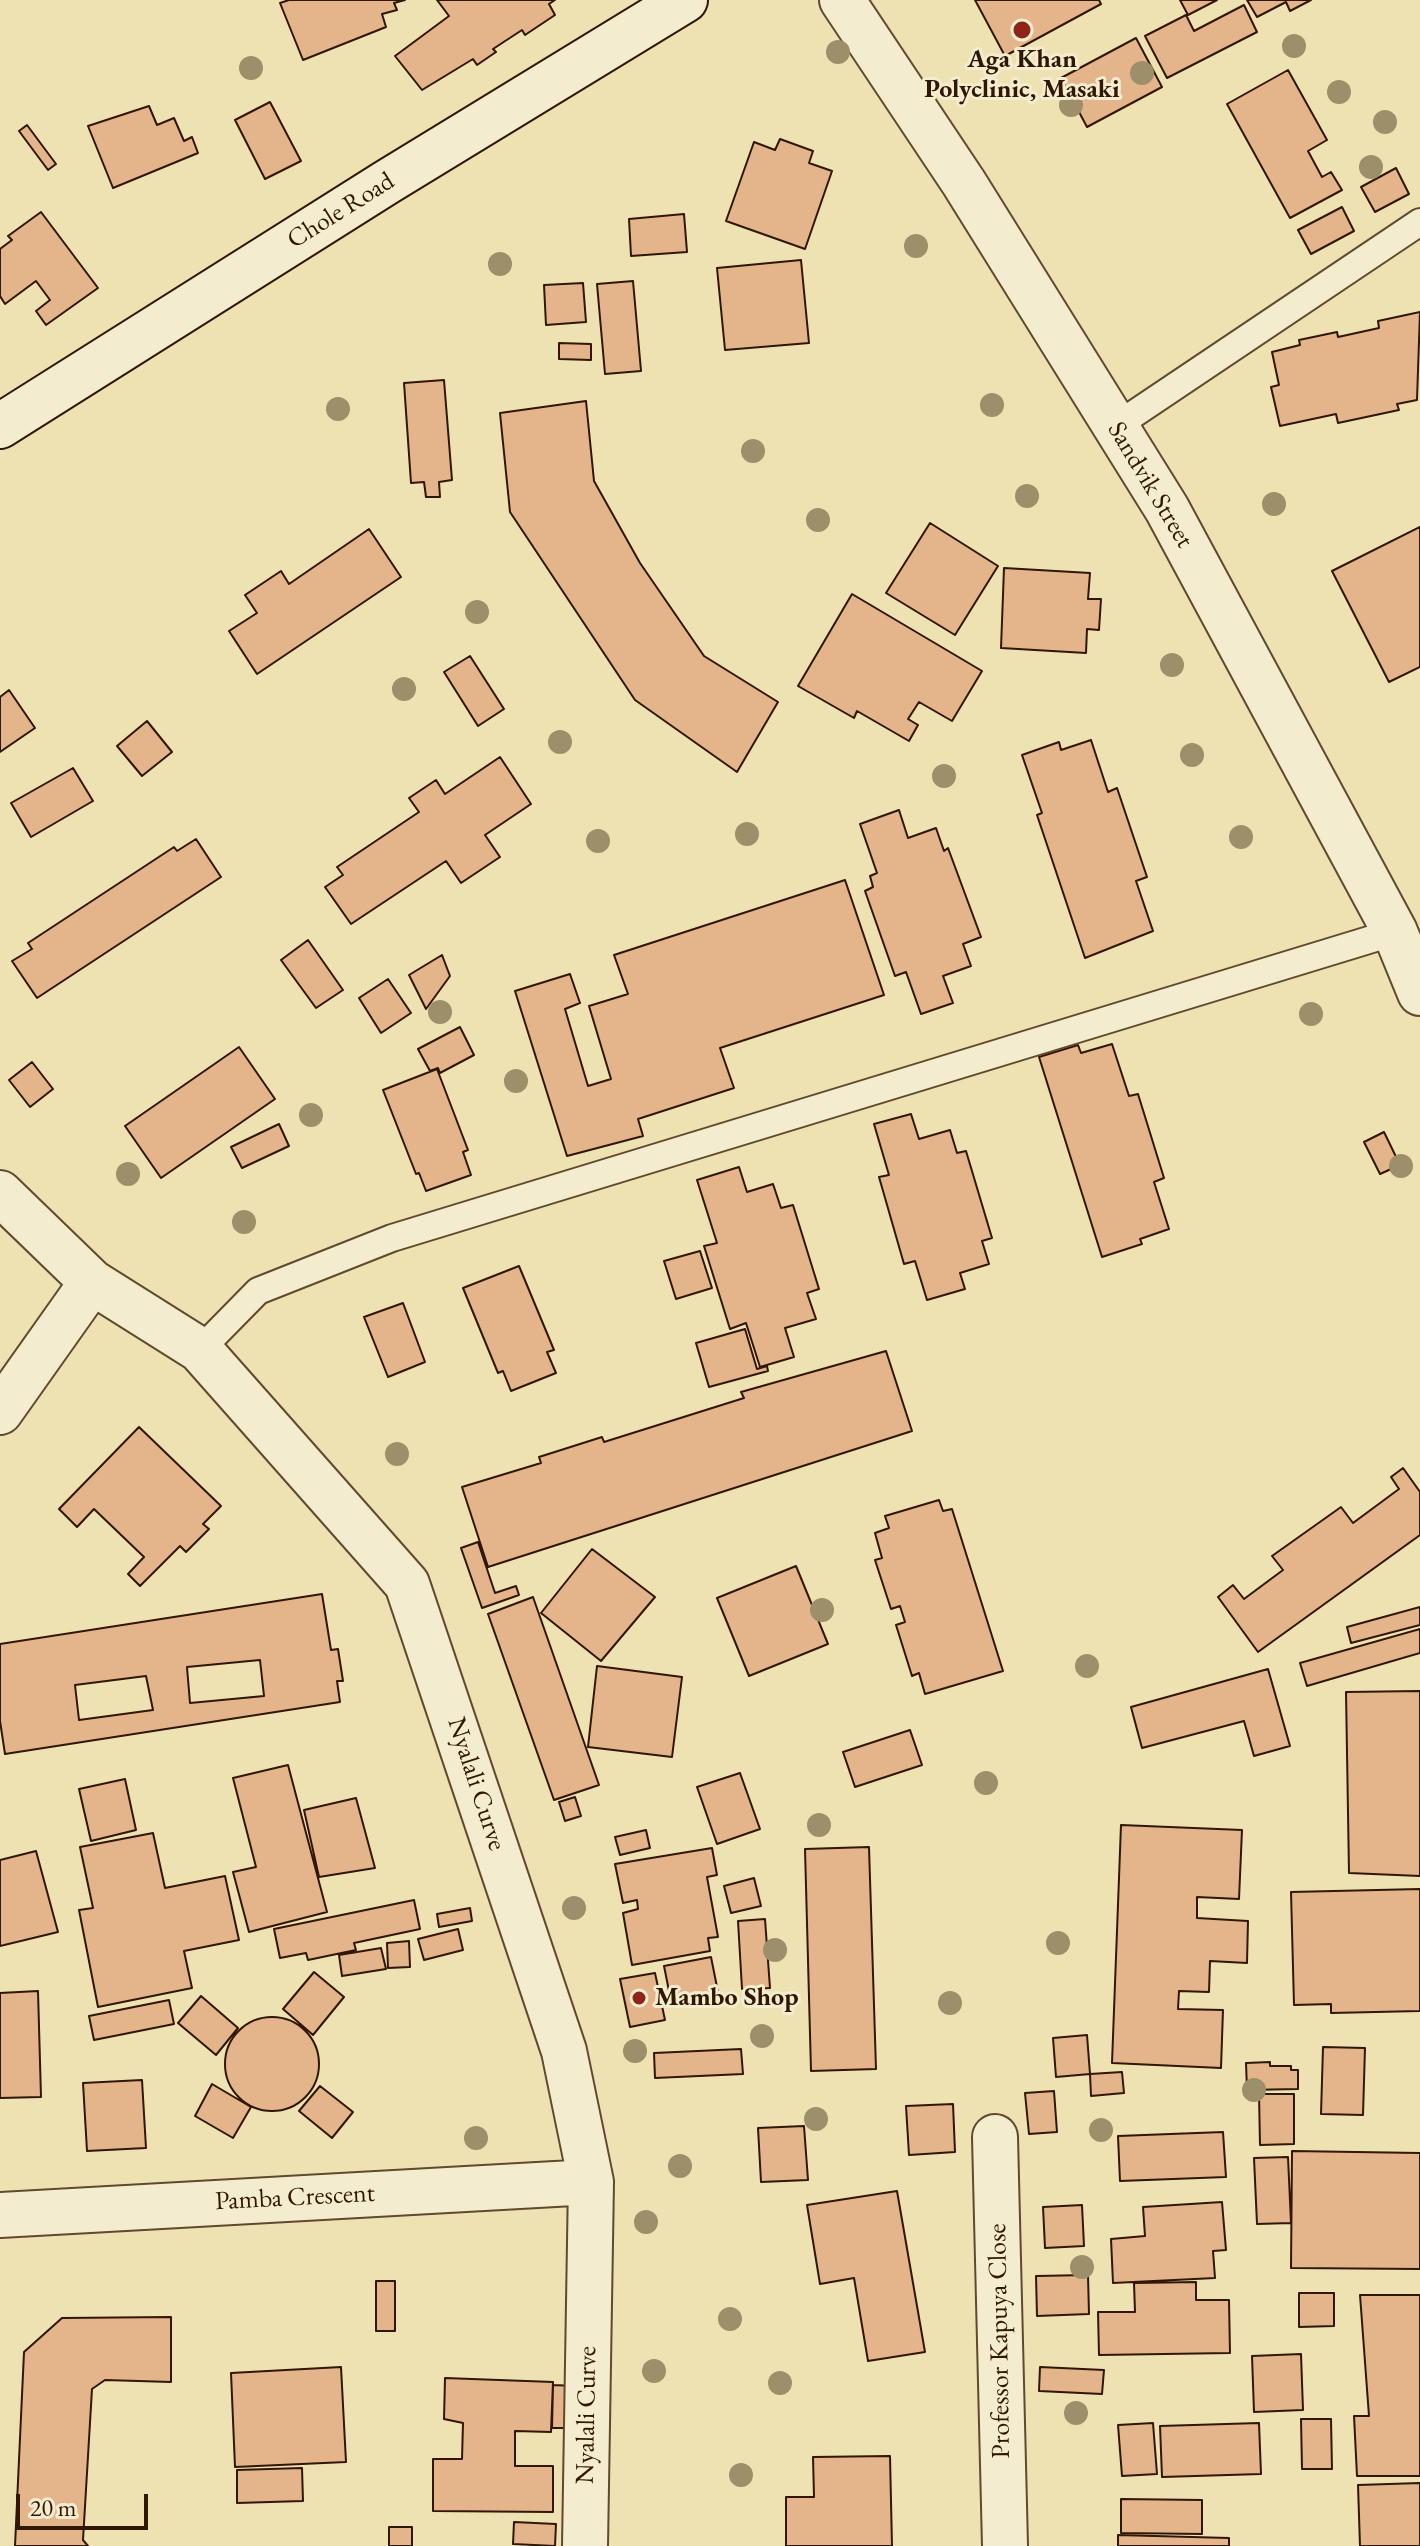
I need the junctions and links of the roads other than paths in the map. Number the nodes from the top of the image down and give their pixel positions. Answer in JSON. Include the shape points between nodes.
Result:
{"nodes":[{"id":1,"x":685,"y":0,"type":"edge"},
{"id":2,"x":842,"y":0,"type":"edge"},
{"id":3,"x":1420,"y":222,"type":"edge"},
{"id":4,"x":0,"y":426,"type":"edge"},
{"id":5,"x":1116,"y":426,"type":"junction"},
{"id":6,"x":1395,"y":932,"type":"junction"},
{"id":7,"x":1420,"y":993,"type":"edge"},
{"id":8,"x":0,"y":1193,"type":"edge"},
{"id":9,"x":92,"y":1282,"type":"junction"},
{"id":10,"x":200,"y":1350,"type":"junction"},
{"id":11,"x":0,"y":1412,"type":"edge"},
{"id":12,"x":995,"y":2137,"type":"dead end"},
{"id":13,"x":591,"y":2182,"type":"junction"},
{"id":14,"x":0,"y":2215,"type":"edge"},
{"id":15,"x":585,"y":2546,"type":"edge"},
{"id":16,"x":1005,"y":2546,"type":"edge"}],
"edges":[{"from":1,"to":4,"type":"street","name":"Chole Road"},
{"from":2,"to":5,"type":"street","name":"Sandvik Street"},
{"from":3,"to":5,"type":"lane"},
{"from":5,"to":6,"type":"street","name":"Sandvik Street","via":[[1167,509]]},
{"from":6,"to":7,"type":"street","name":"Sandvik Street"},
{"from":6,"to":10,"type":"lane","via":[[392,1238],[258,1291]]},
{"from":8,"to":9,"type":"street","name":"Nyalali Curve"},
{"from":9,"to":10,"type":"street","name":"Nyalali Curve"},
{"from":9,"to":11,"type":"street"},
{"from":10,"to":13,"type":"street","name":"Nyalali Curve","via":[[407,1584],[564,2051]]},
{"from":12,"to":16,"type":"street","name":"Professor Kapuya Close"},
{"from":13,"to":14,"type":"street","name":"Pamba Crescent"},
{"from":13,"to":15,"type":"street","name":"Nyalali Curve"}]}
